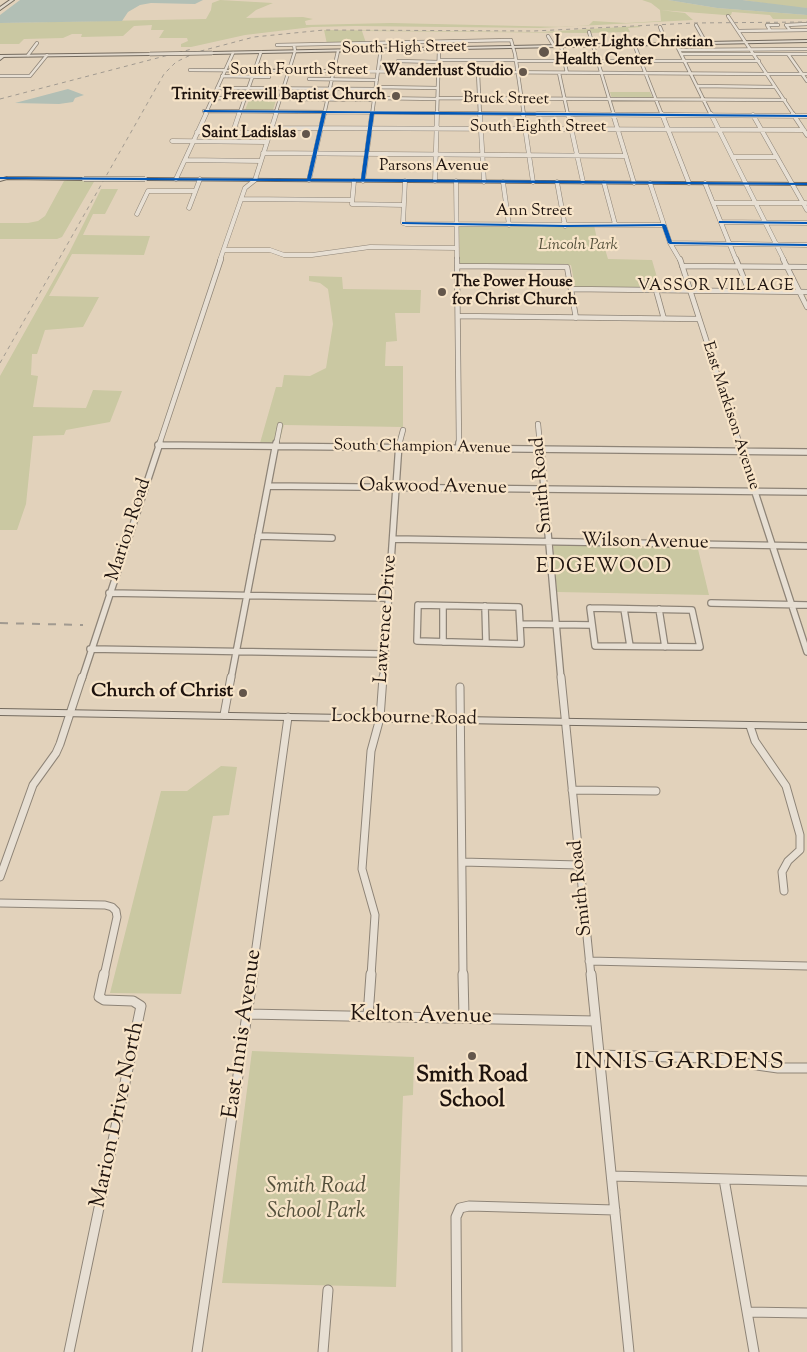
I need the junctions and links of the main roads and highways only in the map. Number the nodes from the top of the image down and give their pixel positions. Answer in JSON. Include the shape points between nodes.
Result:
{"nodes":[{"id":1,"x":5,"y":0,"type":"edge"},
{"id":2,"x":12,"y":0,"type":"edge"},
{"id":3,"x":0,"y":7,"type":"edge"},
{"id":4,"x":807,"y":41,"type":"edge"},
{"id":5,"x":1,"y":57,"type":"edge"},
{"id":6,"x":0,"y":179,"type":"edge"},
{"id":7,"x":807,"y":184,"type":"edge"},
{"id":8,"x":0,"y":712,"type":"edge"},
{"id":9,"x":807,"y":726,"type":"edge"}],
"edges":[{"from":1,"to":3,"type":"highway"},
{"from":2,"to":3,"type":"highway"},
{"from":4,"to":5,"type":"main road","name":"South High Street","bridge":true},
{"from":6,"to":7,"type":"main road","name":"Parsons Avenue","bridge":true},
{"from":8,"to":9,"type":"main road","name":"Lockbourne Road"}]}
